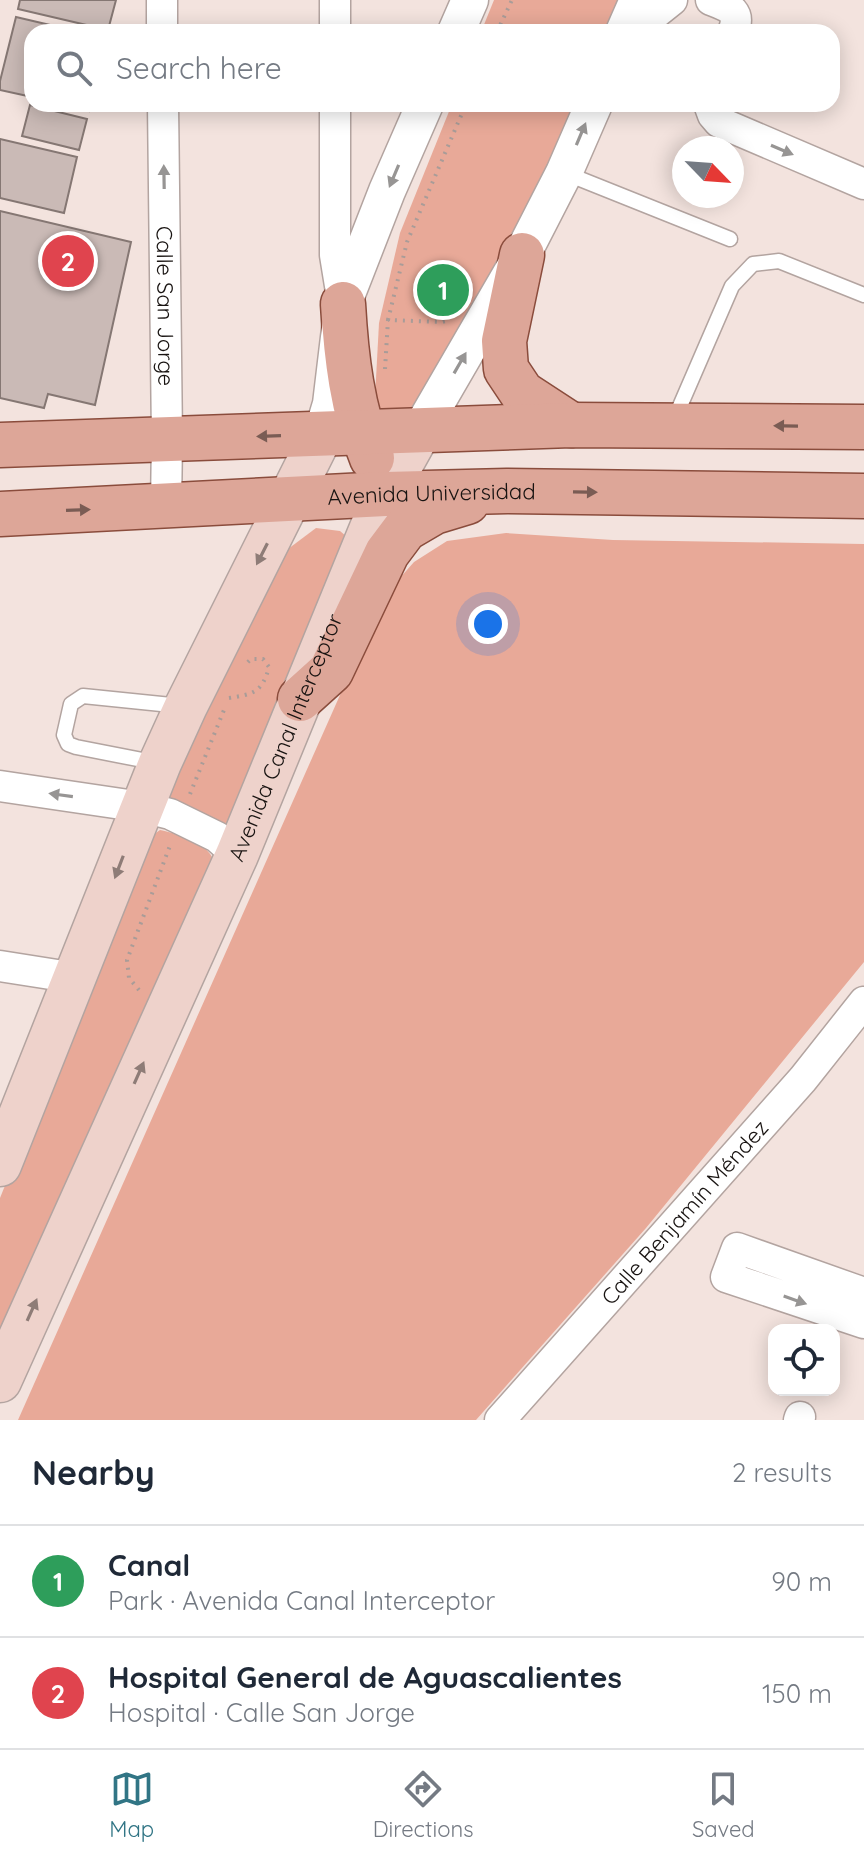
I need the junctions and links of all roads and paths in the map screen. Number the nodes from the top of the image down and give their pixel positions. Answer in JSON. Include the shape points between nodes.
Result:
{"nodes":[{"id":1,"x":162,"y":0,"type":"edge"},
{"id":2,"x":335,"y":0,"type":"edge"},
{"id":3,"x":470,"y":0,"type":"edge"},
{"id":4,"x":512,"y":0,"type":"edge"},
{"id":5,"x":638,"y":0,"type":"edge"},
{"id":6,"x":672,"y":0,"type":"edge"},
{"id":7,"x":162,"y":24,"type":"edge"},
{"id":8,"x":335,"y":24,"type":"edge"},
{"id":9,"x":460,"y":24,"type":"edge"},
{"id":10,"x":501,"y":24,"type":"edge"},
{"id":11,"x":628,"y":24,"type":"edge"},
{"id":12,"x":642,"y":24,"type":"edge"},
{"id":13,"x":163,"y":112,"type":"edge"},
{"id":14,"x":335,"y":112,"type":"edge"},
{"id":15,"x":422,"y":112,"type":"edge"},
{"id":16,"x":463,"y":112,"type":"edge"},
{"id":17,"x":591,"y":112,"type":"edge"},
{"id":18,"x":712,"y":112,"type":"edge"},
{"id":19,"x":564,"y":173,"type":"junction"},
{"id":20,"x":864,"y":184,"type":"edge"},
{"id":21,"x":730,"y":239,"type":"dead end"},
{"id":22,"x":522,"y":255,"type":"junction"},
{"id":23,"x":864,"y":295,"type":"edge"},
{"id":24,"x":343,"y":304,"type":"junction"},
{"id":25,"x":457,"y":319,"type":"dead end"},
{"id":26,"x":388,"y":320,"type":"junction"},
{"id":27,"x":385,"y":376,"type":"dead end"},
{"id":28,"x":672,"y":424,"type":"junction"},
{"id":29,"x":571,"y":425,"type":"junction"},
{"id":30,"x":864,"y":427,"type":"edge"},
{"id":31,"x":420,"y":431,"type":"junction"},
{"id":32,"x":342,"y":434,"type":"junction"},
{"id":33,"x":167,"y":439,"type":"junction"},
{"id":34,"x":0,"y":445,"type":"edge"},
{"id":35,"x":507,"y":491,"type":"junction"},
{"id":36,"x":385,"y":494,"type":"junction"},
{"id":37,"x":864,"y":496,"type":"edge"},
{"id":38,"x":290,"y":500,"type":"junction"},
{"id":39,"x":166,"y":507,"type":"junction"},
{"id":40,"x":0,"y":514,"type":"edge"},
{"id":41,"x":240,"y":669,"type":"dead end"},
{"id":42,"x":234,"y":684,"type":"dead end"},
{"id":43,"x":229,"y":698,"type":"junction"},
{"id":44,"x":300,"y":699,"type":"junction"},
{"id":45,"x":186,"y":706,"type":"junction"},
{"id":46,"x":160,"y":763,"type":"junction"},
{"id":47,"x":0,"y":786,"type":"edge"},
{"id":48,"x":186,"y":805,"type":"dead end"},
{"id":49,"x":142,"y":807,"type":"junction"},
{"id":50,"x":171,"y":841,"type":"dead end"},
{"id":51,"x":237,"y":855,"type":"junction"},
{"id":52,"x":0,"y":966,"type":"edge"},
{"id":53,"x":76,"y":978,"type":"junction"},
{"id":54,"x":140,"y":991,"type":"dead end"},
{"id":55,"x":864,"y":1002,"type":"edge"},
{"id":56,"x":3,"y":1152,"type":"edge"},
{"id":57,"x":864,"y":1293,"type":"edge"},
{"id":58,"x":864,"y":1323,"type":"edge"},
{"id":59,"x":0,"y":1381,"type":"edge"},
{"id":60,"x":500,"y":1420,"type":"edge"}],
"edges":[{"from":1,"to":7,"type":"street"},
{"from":2,"to":8,"type":"street"},
{"from":3,"to":9,"type":"street"},
{"from":4,"to":10,"type":"path"},
{"from":5,"to":11,"type":"street"},
{"from":6,"to":12,"type":"street"},
{"from":33,"to":13,"type":"street","name":"Calle San Jorge","one_way":true},
{"from":14,"to":24,"type":"street","via":[[335,255]]},
{"from":15,"to":24,"type":"street","one_way":true},
{"from":16,"to":26,"type":"path","via":[[407,242]]},
{"from":19,"to":17,"type":"street","name":"Avenida Canal Interceptor","one_way":true},
{"from":18,"to":20,"type":"street","one_way":true,"via":[[719,122]]},
{"from":19,"to":21,"type":"lane"},
{"from":19,"to":22,"type":"street","name":"Avenida Canal Interceptor"},
{"from":22,"to":29,"type":"main road","via":[[504,341],[506,369],[522,393]]},
{"from":31,"to":22,"type":"street","name":"Avenida Canal Interceptor","one_way":true},
{"from":23,"to":28,"type":"lane","via":[[779,261],[753,264],[732,286]]},
{"from":24,"to":32,"type":"main road","via":[[355,404]]},
{"from":25,"to":26,"type":"path"},
{"from":26,"to":27,"type":"path"},
{"from":28,"to":29,"type":"main road"},
{"from":30,"to":28,"type":"main road","one_way":true},
{"from":29,"to":31,"type":"main road"},
{"from":31,"to":32,"type":"main road"},
{"from":31,"to":36,"type":"main road","name":"Avenida Canal Interceptor"},
{"from":32,"to":33,"type":"main road","one_way":true},
{"from":32,"to":36,"type":"main road"},
{"from":32,"to":38,"type":"main road"},
{"from":33,"to":34,"type":"main road"},
{"from":33,"to":39,"type":"street","name":"Calle San Jorge"},
{"from":35,"to":36,"type":"main road","name":"Avenida Universidad"},
{"from":35,"to":37,"type":"main road","name":"Avenida Universidad","one_way":true},
{"from":35,"to":44,"type":"main road","via":[[434,512],[405,529],[387,553],[331,671]]},
{"from":36,"to":38,"type":"main road","name":"Avenida Universidad"},
{"from":36,"to":44,"type":"main road","name":"Avenida Canal Interceptor"},
{"from":38,"to":39,"type":"main road","name":"Avenida Universidad"},
{"from":38,"to":45,"type":"main road","one_way":true},
{"from":40,"to":39,"type":"main road","name":"Avenida Universidad","one_way":true},
{"from":41,"to":43,"type":"path","via":[[251,659],[263,659],[269,667],[254,694]]},
{"from":42,"to":43,"type":"path"},
{"from":43,"to":48,"type":"path"},
{"from":44,"to":51,"type":"main road","name":"Avenida Canal Interceptor"},
{"from":45,"to":46,"type":"main road"},
{"from":45,"to":46,"type":"lane","via":[[98,696],[83,696],[71,704],[64,735],[68,744]]},
{"from":46,"to":49,"type":"main road"},
{"from":49,"to":47,"type":"street","one_way":true},
{"from":49,"to":51,"type":"street","via":[[217,837]]},
{"from":49,"to":53,"type":"main road","one_way":true},
{"from":50,"to":54,"type":"path","via":[[127,960],[129,978]]},
{"from":59,"to":51,"type":"main road","name":"Avenida Canal Interceptor","one_way":true},
{"from":52,"to":53,"type":"street"},
{"from":53,"to":56,"type":"main road"},
{"from":55,"to":60,"type":"street","name":"Calle Benjamín Méndez","via":[[803,1079]]},
{"from":57,"to":58,"type":"street","one_way":true,"via":[[737,1248],[726,1277]]}]}
